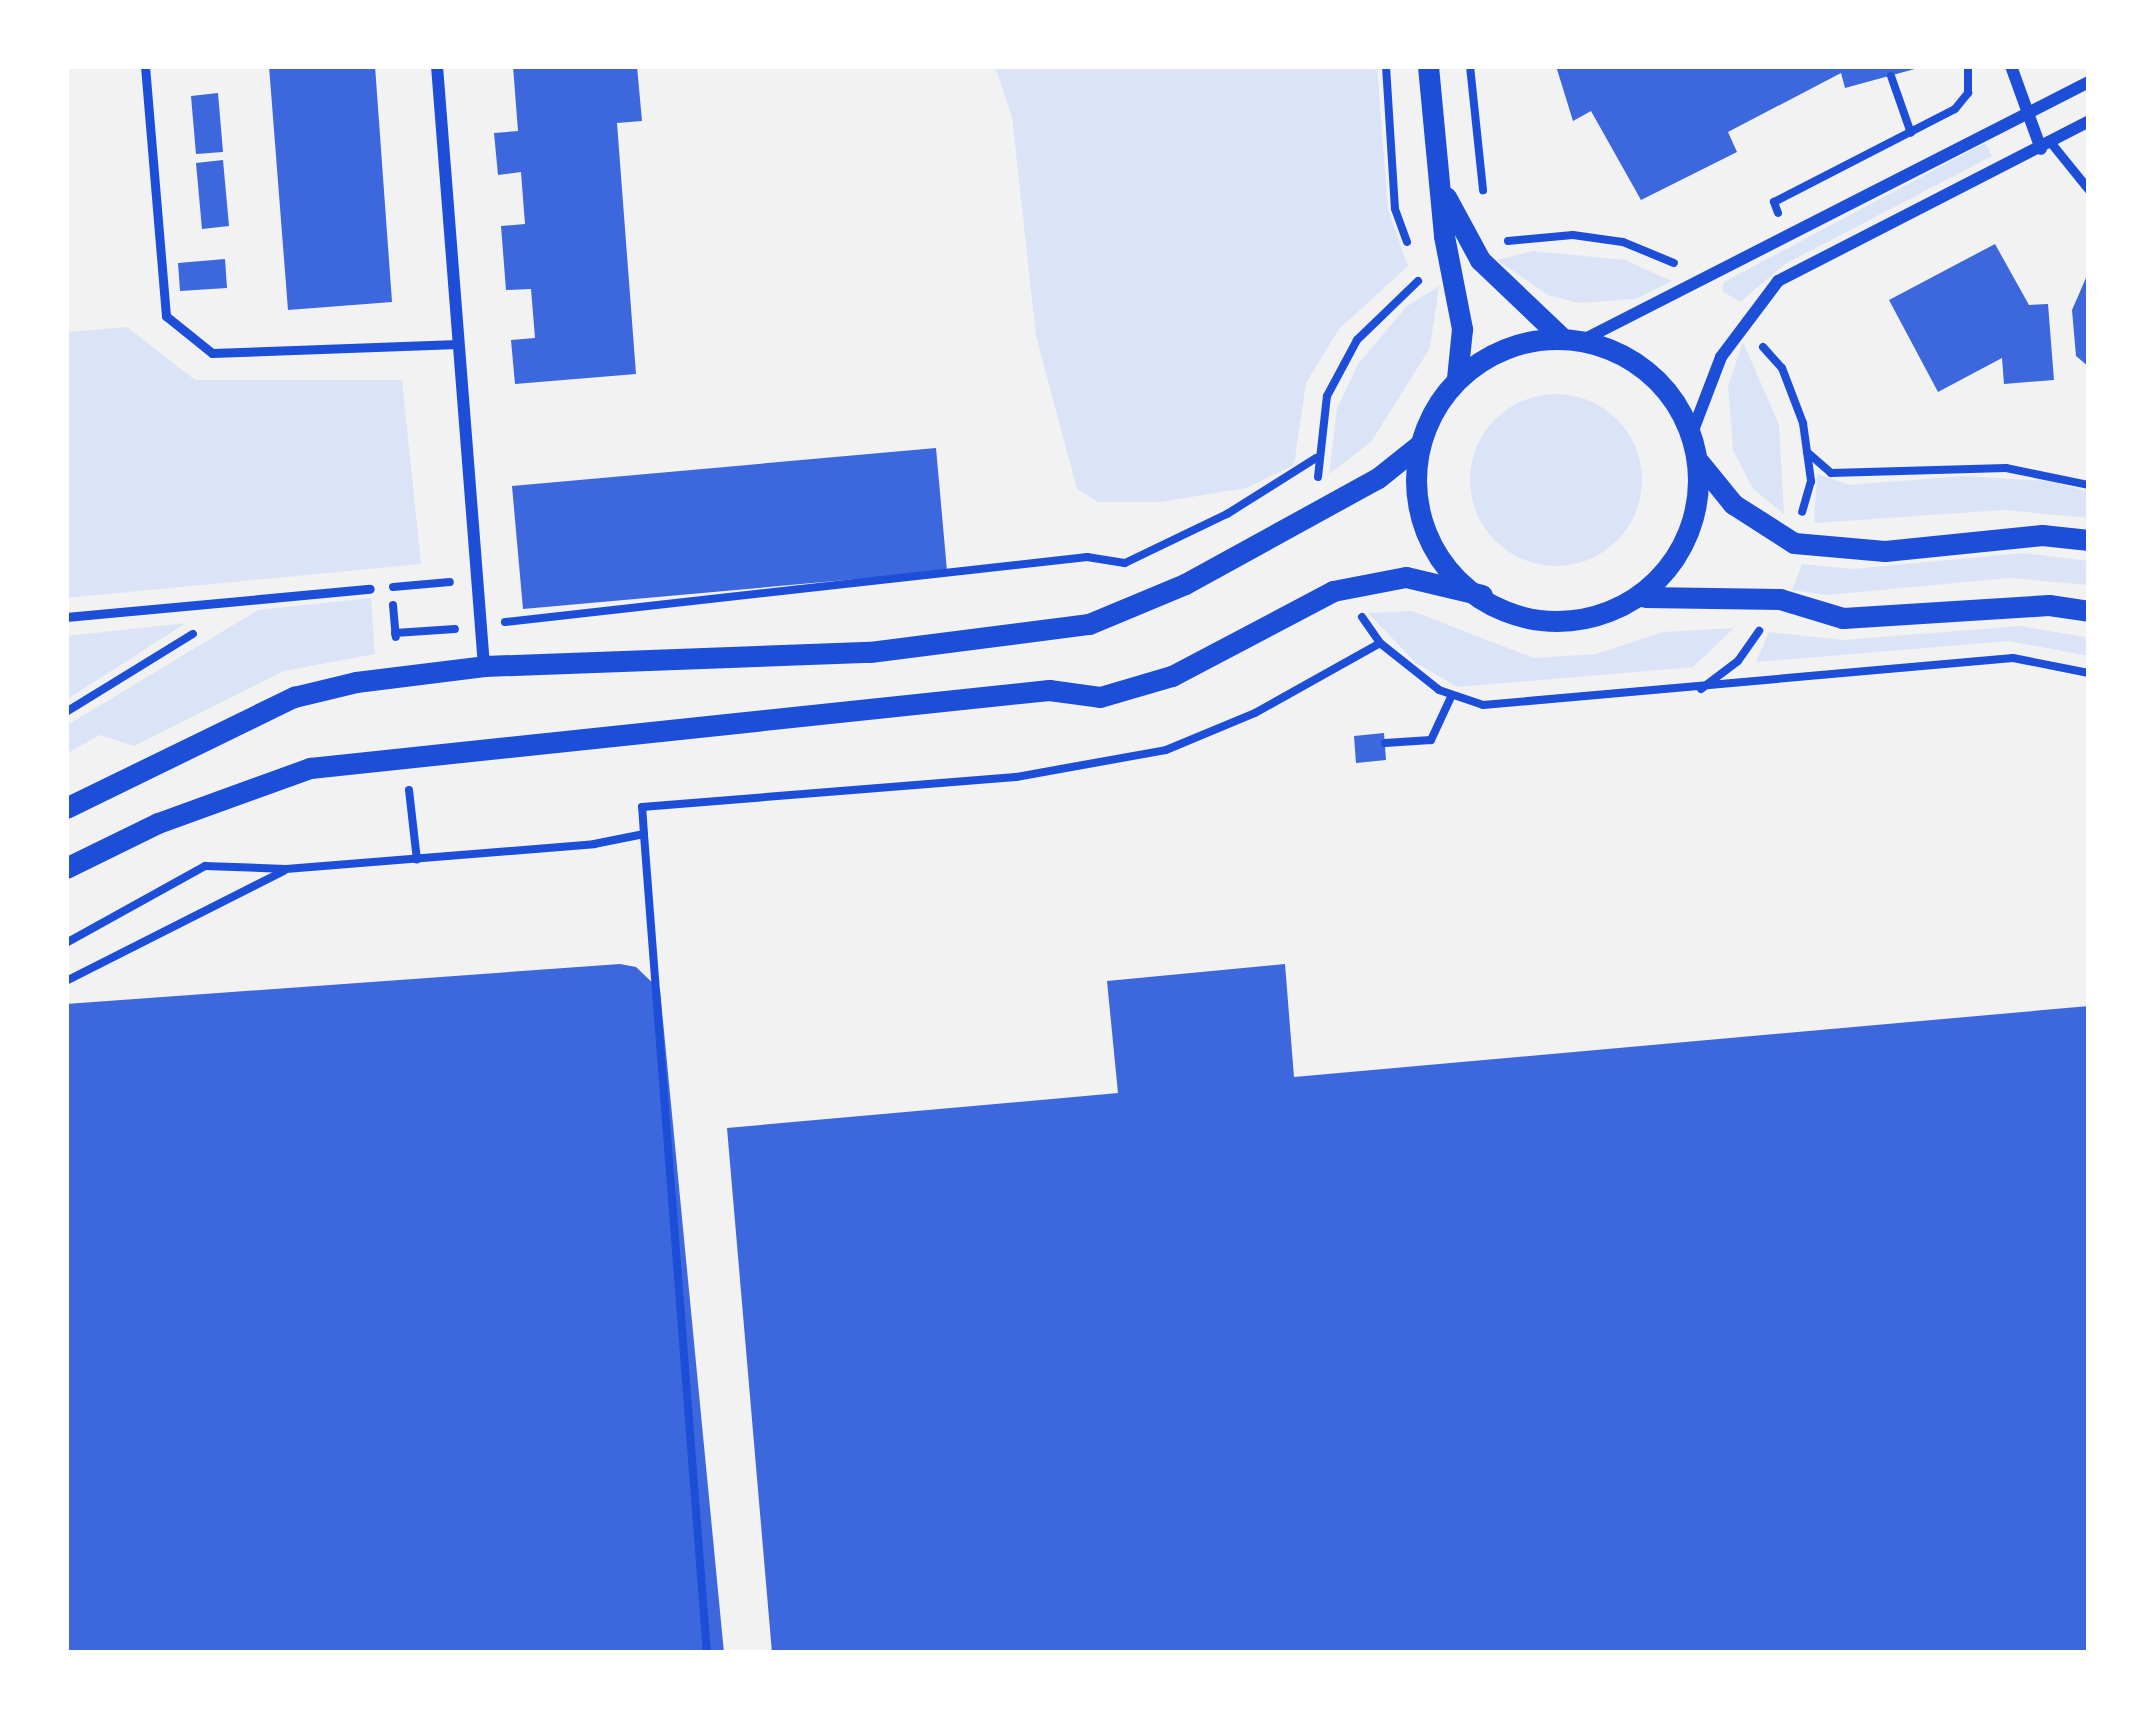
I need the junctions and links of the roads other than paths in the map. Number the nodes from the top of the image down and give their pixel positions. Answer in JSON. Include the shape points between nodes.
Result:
{"nodes":[{"id":1,"x":146,"y":66,"type":"edge"},
{"id":2,"x":437,"y":66,"type":"edge"},
{"id":3,"x":1428,"y":66,"type":"edge"},
{"id":4,"x":2012,"y":66,"type":"edge"},
{"id":5,"x":2089,"y":82,"type":"edge"},
{"id":6,"x":2030,"y":115,"type":"junction"},
{"id":7,"x":2089,"y":121,"type":"edge"},
{"id":8,"x":2046,"y":146,"type":"junction"},
{"id":9,"x":1435,"y":163,"type":"junction"},
{"id":10,"x":2089,"y":190,"type":"edge"},
{"id":11,"x":1573,"y":339,"type":"junction"},
{"id":12,"x":458,"y":344,"type":"junction"},
{"id":13,"x":1457,"y":378,"type":"junction"},
{"id":14,"x":1692,"y":434,"type":"junction"},
{"id":15,"x":1418,"y":446,"type":"junction"},
{"id":16,"x":1699,"y":462,"type":"junction"},
{"id":17,"x":2089,"y":540,"type":"edge"},
{"id":18,"x":370,"y":589,"type":"dead end"},
{"id":19,"x":1482,"y":595,"type":"junction"},
{"id":20,"x":1645,"y":597,"type":"junction"},
{"id":21,"x":2089,"y":610,"type":"edge"},
{"id":22,"x":66,"y":616,"type":"edge"},
{"id":23,"x":484,"y":666,"type":"junction"},
{"id":24,"x":66,"y":808,"type":"edge"},
{"id":25,"x":66,"y":868,"type":"edge"}],
"edges":[{"from":1,"to":12,"type":"lane","via":[[166,316],[212,353]]},
{"from":2,"to":12,"type":"street"},
{"from":3,"to":9,"type":"street"},
{"from":4,"to":6,"type":"street"},
{"from":5,"to":6,"type":"street"},
{"from":6,"to":8,"type":"street"},
{"from":6,"to":11,"type":"street"},
{"from":7,"to":8,"type":"street"},
{"from":8,"to":10,"type":"lane"},
{"from":8,"to":14,"type":"street","via":[[1778,281],[1721,357]]},
{"from":9,"to":11,"type":"street","via":[[1480,260]]},
{"from":9,"to":13,"type":"street","via":[[1462,329]]},
{"from":11,"to":13,"type":"street","via":[[1487,355]]},
{"from":11,"to":14,"type":"street","via":[[1644,372]]},
{"from":12,"to":23,"type":"street"},
{"from":13,"to":15,"type":"street"},
{"from":14,"to":16,"type":"street"},
{"from":15,"to":19,"type":"street","via":[[1421,525],[1437,561]]},
{"from":15,"to":23,"type":"street","via":[[1378,478],[1185,584],[1089,624],[870,652]]},
{"from":16,"to":17,"type":"street","via":[[1733,504],[1794,543],[1885,551],[2042,536]]},
{"from":16,"to":20,"type":"street","via":[[1691,526]]},
{"from":18,"to":22,"type":"lane"},
{"from":19,"to":20,"type":"street","via":[[1510,611],[1566,622]]},
{"from":19,"to":25,"type":"street","via":[[1406,578],[1333,590],[1172,676],[1100,697],[1049,690],[310,769],[158,823]]},
{"from":20,"to":21,"type":"street","via":[[1780,599],[1843,618],[2049,605]]},
{"from":23,"to":24,"type":"street","via":[[293,697]]}]}
